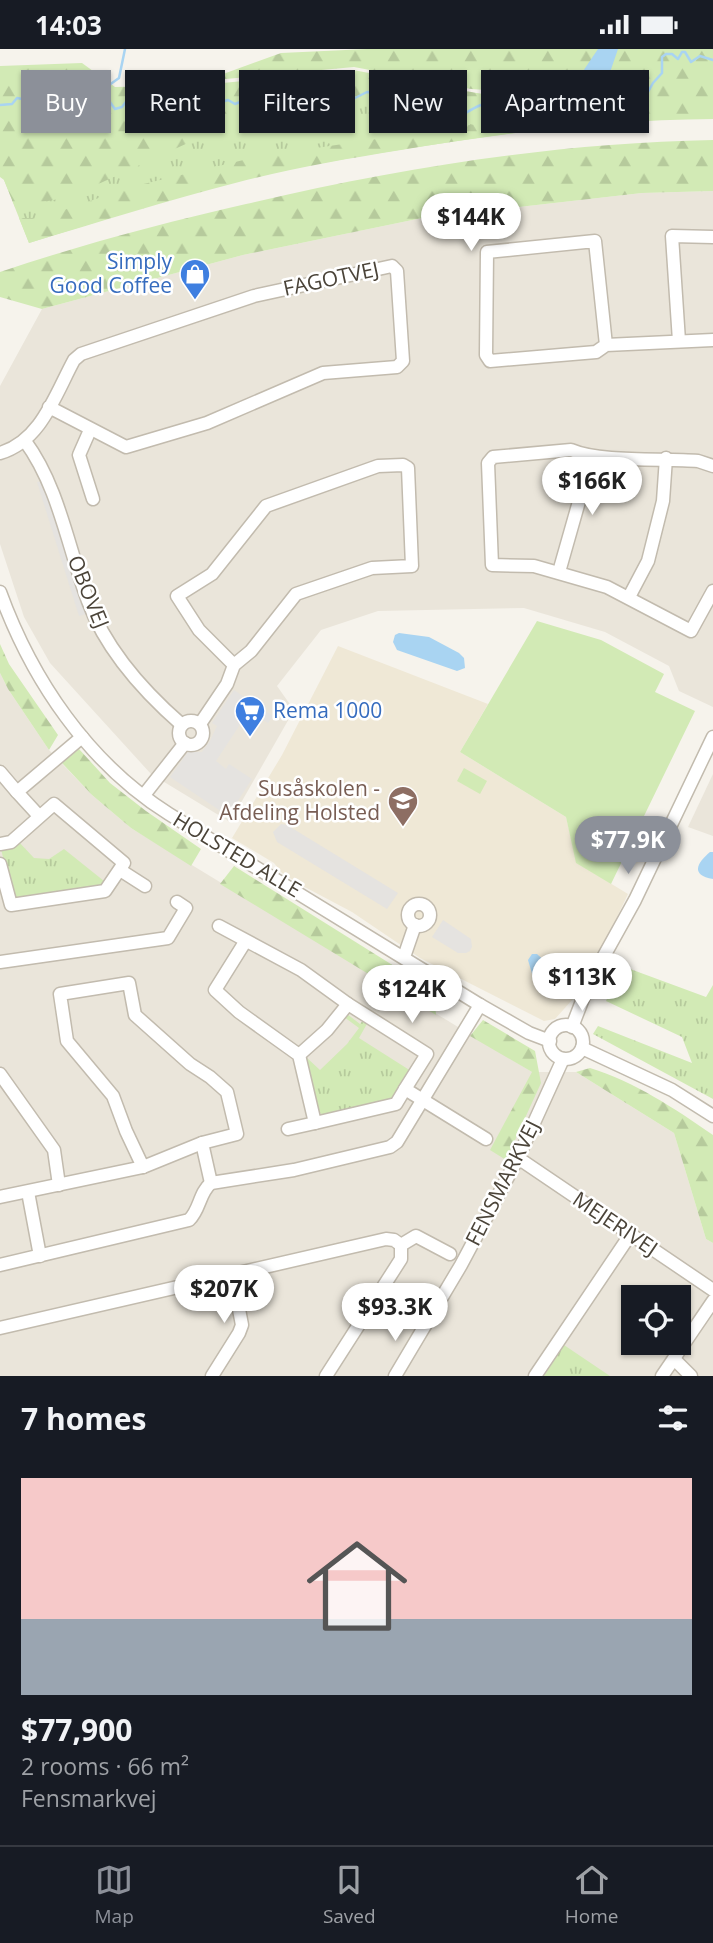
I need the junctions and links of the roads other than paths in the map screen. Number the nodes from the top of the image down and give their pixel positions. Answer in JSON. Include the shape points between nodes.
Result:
{"nodes":[{"id":1,"x":713,"y":237,"type":"edge"},
{"id":2,"x":713,"y":340,"type":"edge"},
{"id":3,"x":679,"y":341,"type":"junction"},
{"id":4,"x":606,"y":345,"type":"junction"},
{"id":5,"x":49,"y":407,"type":"junction"},
{"id":6,"x":90,"y":430,"type":"junction"},
{"id":7,"x":25,"y":441,"type":"junction"},
{"id":8,"x":0,"y":453,"type":"edge"},
{"id":9,"x":582,"y":455,"type":"junction"},
{"id":10,"x":666,"y":459,"type":"junction"},
{"id":11,"x":713,"y":466,"type":"edge"},
{"id":12,"x":93,"y":499,"type":"dead end"},
{"id":13,"x":559,"y":572,"type":"junction"},
{"id":14,"x":713,"y":591,"type":"edge"},
{"id":15,"x":0,"y":592,"type":"edge"},
{"id":16,"x":629,"y":597,"type":"junction"},
{"id":17,"x":234,"y":665,"type":"junction"},
{"id":18,"x":200,"y":724,"type":"junction"},
{"id":19,"x":182,"y":725,"type":"junction"},
{"id":20,"x":82,"y":737,"type":"junction"},
{"id":21,"x":713,"y":737,"type":"edge"},
{"id":22,"x":185,"y":743,"type":"junction"},
{"id":23,"x":0,"y":772,"type":"edge"},
{"id":24,"x":17,"y":792,"type":"junction"},
{"id":25,"x":144,"y":795,"type":"junction"},
{"id":26,"x":38,"y":816,"type":"junction"},
{"id":27,"x":0,"y":844,"type":"edge"},
{"id":28,"x":0,"y":864,"type":"edge"},
{"id":29,"x":120,"y":870,"type":"junction"},
{"id":30,"x":145,"y":886,"type":"dead end"},
{"id":31,"x":177,"y":902,"type":"dead end"},
{"id":32,"x":415,"y":925,"type":"dead end"},
{"id":33,"x":219,"y":926,"type":"dead end"},
{"id":34,"x":245,"y":941,"type":"junction"},
{"id":35,"x":404,"y":957,"type":"junction"},
{"id":36,"x":0,"y":962,"type":"edge"},
{"id":37,"x":348,"y":1004,"type":"junction"},
{"id":38,"x":480,"y":1005,"type":"junction"},
{"id":39,"x":572,"y":1027,"type":"junction"},
{"id":40,"x":550,"y":1041,"type":"junction"},
{"id":41,"x":582,"y":1048,"type":"junction"},
{"id":42,"x":299,"y":1055,"type":"junction"},
{"id":43,"x":563,"y":1059,"type":"junction"},
{"id":44,"x":0,"y":1074,"type":"edge"},
{"id":45,"x":405,"y":1089,"type":"junction"},
{"id":46,"x":422,"y":1100,"type":"junction"},
{"id":47,"x":713,"y":1116,"type":"edge"},
{"id":48,"x":315,"y":1123,"type":"junction"},
{"id":49,"x":288,"y":1129,"type":"dead end"},
{"id":50,"x":486,"y":1139,"type":"dead end"},
{"id":51,"x":202,"y":1143,"type":"junction"},
{"id":52,"x":518,"y":1158,"type":"junction"},
{"id":53,"x":142,"y":1167,"type":"junction"},
{"id":54,"x":211,"y":1183,"type":"junction"},
{"id":55,"x":59,"y":1185,"type":"junction"},
{"id":56,"x":28,"y":1192,"type":"junction"},
{"id":57,"x":0,"y":1197,"type":"edge"},
{"id":58,"x":630,"y":1234,"type":"junction"},
{"id":59,"x":401,"y":1245,"type":"junction"},
{"id":60,"x":450,"y":1254,"type":"dead end"},
{"id":61,"x":40,"y":1256,"type":"junction"},
{"id":62,"x":0,"y":1265,"type":"edge"},
{"id":63,"x":232,"y":1273,"type":"junction"},
{"id":64,"x":713,"y":1290,"type":"edge"},
{"id":65,"x":713,"y":1301,"type":"edge"},
{"id":66,"x":0,"y":1328,"type":"edge"},
{"id":67,"x":674,"y":1359,"type":"junction"},
{"id":68,"x":212,"y":1376,"type":"edge"},
{"id":69,"x":326,"y":1376,"type":"edge"},
{"id":70,"x":395,"y":1376,"type":"edge"},
{"id":71,"x":535,"y":1376,"type":"edge"},
{"id":72,"x":662,"y":1376,"type":"edge"},
{"id":73,"x":691,"y":1376,"type":"edge"}],
"edges":[{"from":1,"to":3,"type":"street","via":[[672,236]]},
{"from":2,"to":3,"type":"street"},
{"from":3,"to":4,"type":"street"},
{"from":4,"to":4,"type":"street","via":[[595,241],[487,252],[486,355],[491,361],[596,352]]},
{"from":5,"to":6,"type":"street","name":"FAGOTVEJ"},
{"from":5,"to":6,"type":"street","name":"FAGOTVEJ","via":[[81,354],[254,296],[392,267],[397,271],[403,361],[397,366],[323,373],[207,423],[131,446]]},
{"from":5,"to":7,"type":"street","name":"FAGOTVEJ"},
{"from":6,"to":12,"type":"street","via":[[79,455]]},
{"from":7,"to":8,"type":"street","name":"FAGOTVEJ"},
{"from":7,"to":19,"type":"street","name":"OBOVEJ","via":[[46,475],[88,602],[102,628],[133,676]]},
{"from":9,"to":10,"type":"street"},
{"from":9,"to":13,"type":"street","via":[[580,498]]},
{"from":9,"to":13,"type":"street","via":[[558,451],[493,457],[488,463],[492,565]]},
{"from":10,"to":11,"type":"street"},
{"from":10,"to":16,"type":"street","via":[[663,501],[648,561]]},
{"from":13,"to":16,"type":"street"},
{"from":14,"to":16,"type":"street","via":[[691,631]]},
{"from":15,"to":20,"type":"street","name":"HOLSTED ALLE","via":[[30,662]]},
{"from":17,"to":17,"type":"street","via":[[303,590],[372,568],[412,566],[408,468],[378,466],[266,506],[212,574],[177,596],[199,630]]},
{"from":17,"to":18,"type":"street"},
{"from":18,"to":19,"type":"street","via":[[193,720]]},
{"from":18,"to":22,"type":"street","via":[[202,739]]},
{"from":19,"to":22,"type":"street","via":[[179,735]]},
{"from":20,"to":24,"type":"street"},
{"from":20,"to":25,"type":"street","name":"HOLSTED ALLE"},
{"from":21,"to":39,"type":"street","via":[[589,983]]},
{"from":22,"to":25,"type":"street"},
{"from":23,"to":24,"type":"street"},
{"from":24,"to":26,"type":"street"},
{"from":25,"to":35,"type":"street","name":"HOLSTED ALLE"},
{"from":26,"to":27,"type":"street","via":[[11,842]]},
{"from":26,"to":29,"type":"street","via":[[54,804],[124,863]]},
{"from":28,"to":29,"type":"street","via":[[11,905],[105,891]]},
{"from":29,"to":30,"type":"street"},
{"from":31,"to":36,"type":"street","via":[[186,908],[168,938]]},
{"from":32,"to":35,"type":"street"},
{"from":33,"to":34,"type":"street"},
{"from":34,"to":37,"type":"street","via":[[301,970]]},
{"from":34,"to":42,"type":"street","via":[[215,990]]},
{"from":35,"to":38,"type":"street","name":"HOLSTED ALLE"},
{"from":37,"to":42,"type":"street"},
{"from":37,"to":45,"type":"street","via":[[427,1054]]},
{"from":38,"to":40,"type":"street","name":"HOLSTED ALLE"},
{"from":38,"to":46,"type":"street"},
{"from":39,"to":40,"type":"street","via":[[557,1029]]},
{"from":39,"to":41,"type":"street","via":[[582,1036]]},
{"from":40,"to":43,"type":"street","via":[[554,1054]]},
{"from":41,"to":43,"type":"street","via":[[575,1057]]},
{"from":41,"to":47,"type":"street","via":[[672,1090]]},
{"from":42,"to":48,"type":"street"},
{"from":43,"to":52,"type":"street","name":"FENSMARKVEJ"},
{"from":44,"to":55,"type":"street","via":[[54,1150]]},
{"from":45,"to":46,"type":"street"},
{"from":45,"to":48,"type":"street","via":[[396,1104]]},
{"from":46,"to":50,"type":"street"},
{"from":46,"to":54,"type":"street","via":[[390,1147],[294,1170]]},
{"from":48,"to":49,"type":"street"},
{"from":51,"to":53,"type":"street"},
{"from":51,"to":53,"type":"street","via":[[237,1134],[227,1092],[135,1014],[129,983],[60,994],[67,1041],[113,1096]]},
{"from":51,"to":54,"type":"street"},
{"from":52,"to":58,"type":"street","name":"MEJERIVEJ"},
{"from":52,"to":70,"type":"street","name":"FENSMARKVEJ"},
{"from":53,"to":55,"type":"street"},
{"from":54,"to":61,"type":"street","via":[[189,1220]]},
{"from":55,"to":56,"type":"street"},
{"from":56,"to":57,"type":"street"},
{"from":56,"to":61,"type":"street"},
{"from":58,"to":64,"type":"street","name":"MEJERIVEJ"},
{"from":58,"to":71,"type":"street"},
{"from":59,"to":60,"type":"street","via":[[416,1236]]},
{"from":59,"to":63,"type":"street","via":[[386,1239]]},
{"from":59,"to":69,"type":"street","via":[[401,1259]]},
{"from":61,"to":62,"type":"street"},
{"from":63,"to":66,"type":"street"},
{"from":63,"to":68,"type":"street","via":[[242,1325]]},
{"from":65,"to":67,"type":"street"},
{"from":67,"to":72,"type":"street"},
{"from":67,"to":73,"type":"street"}]}
